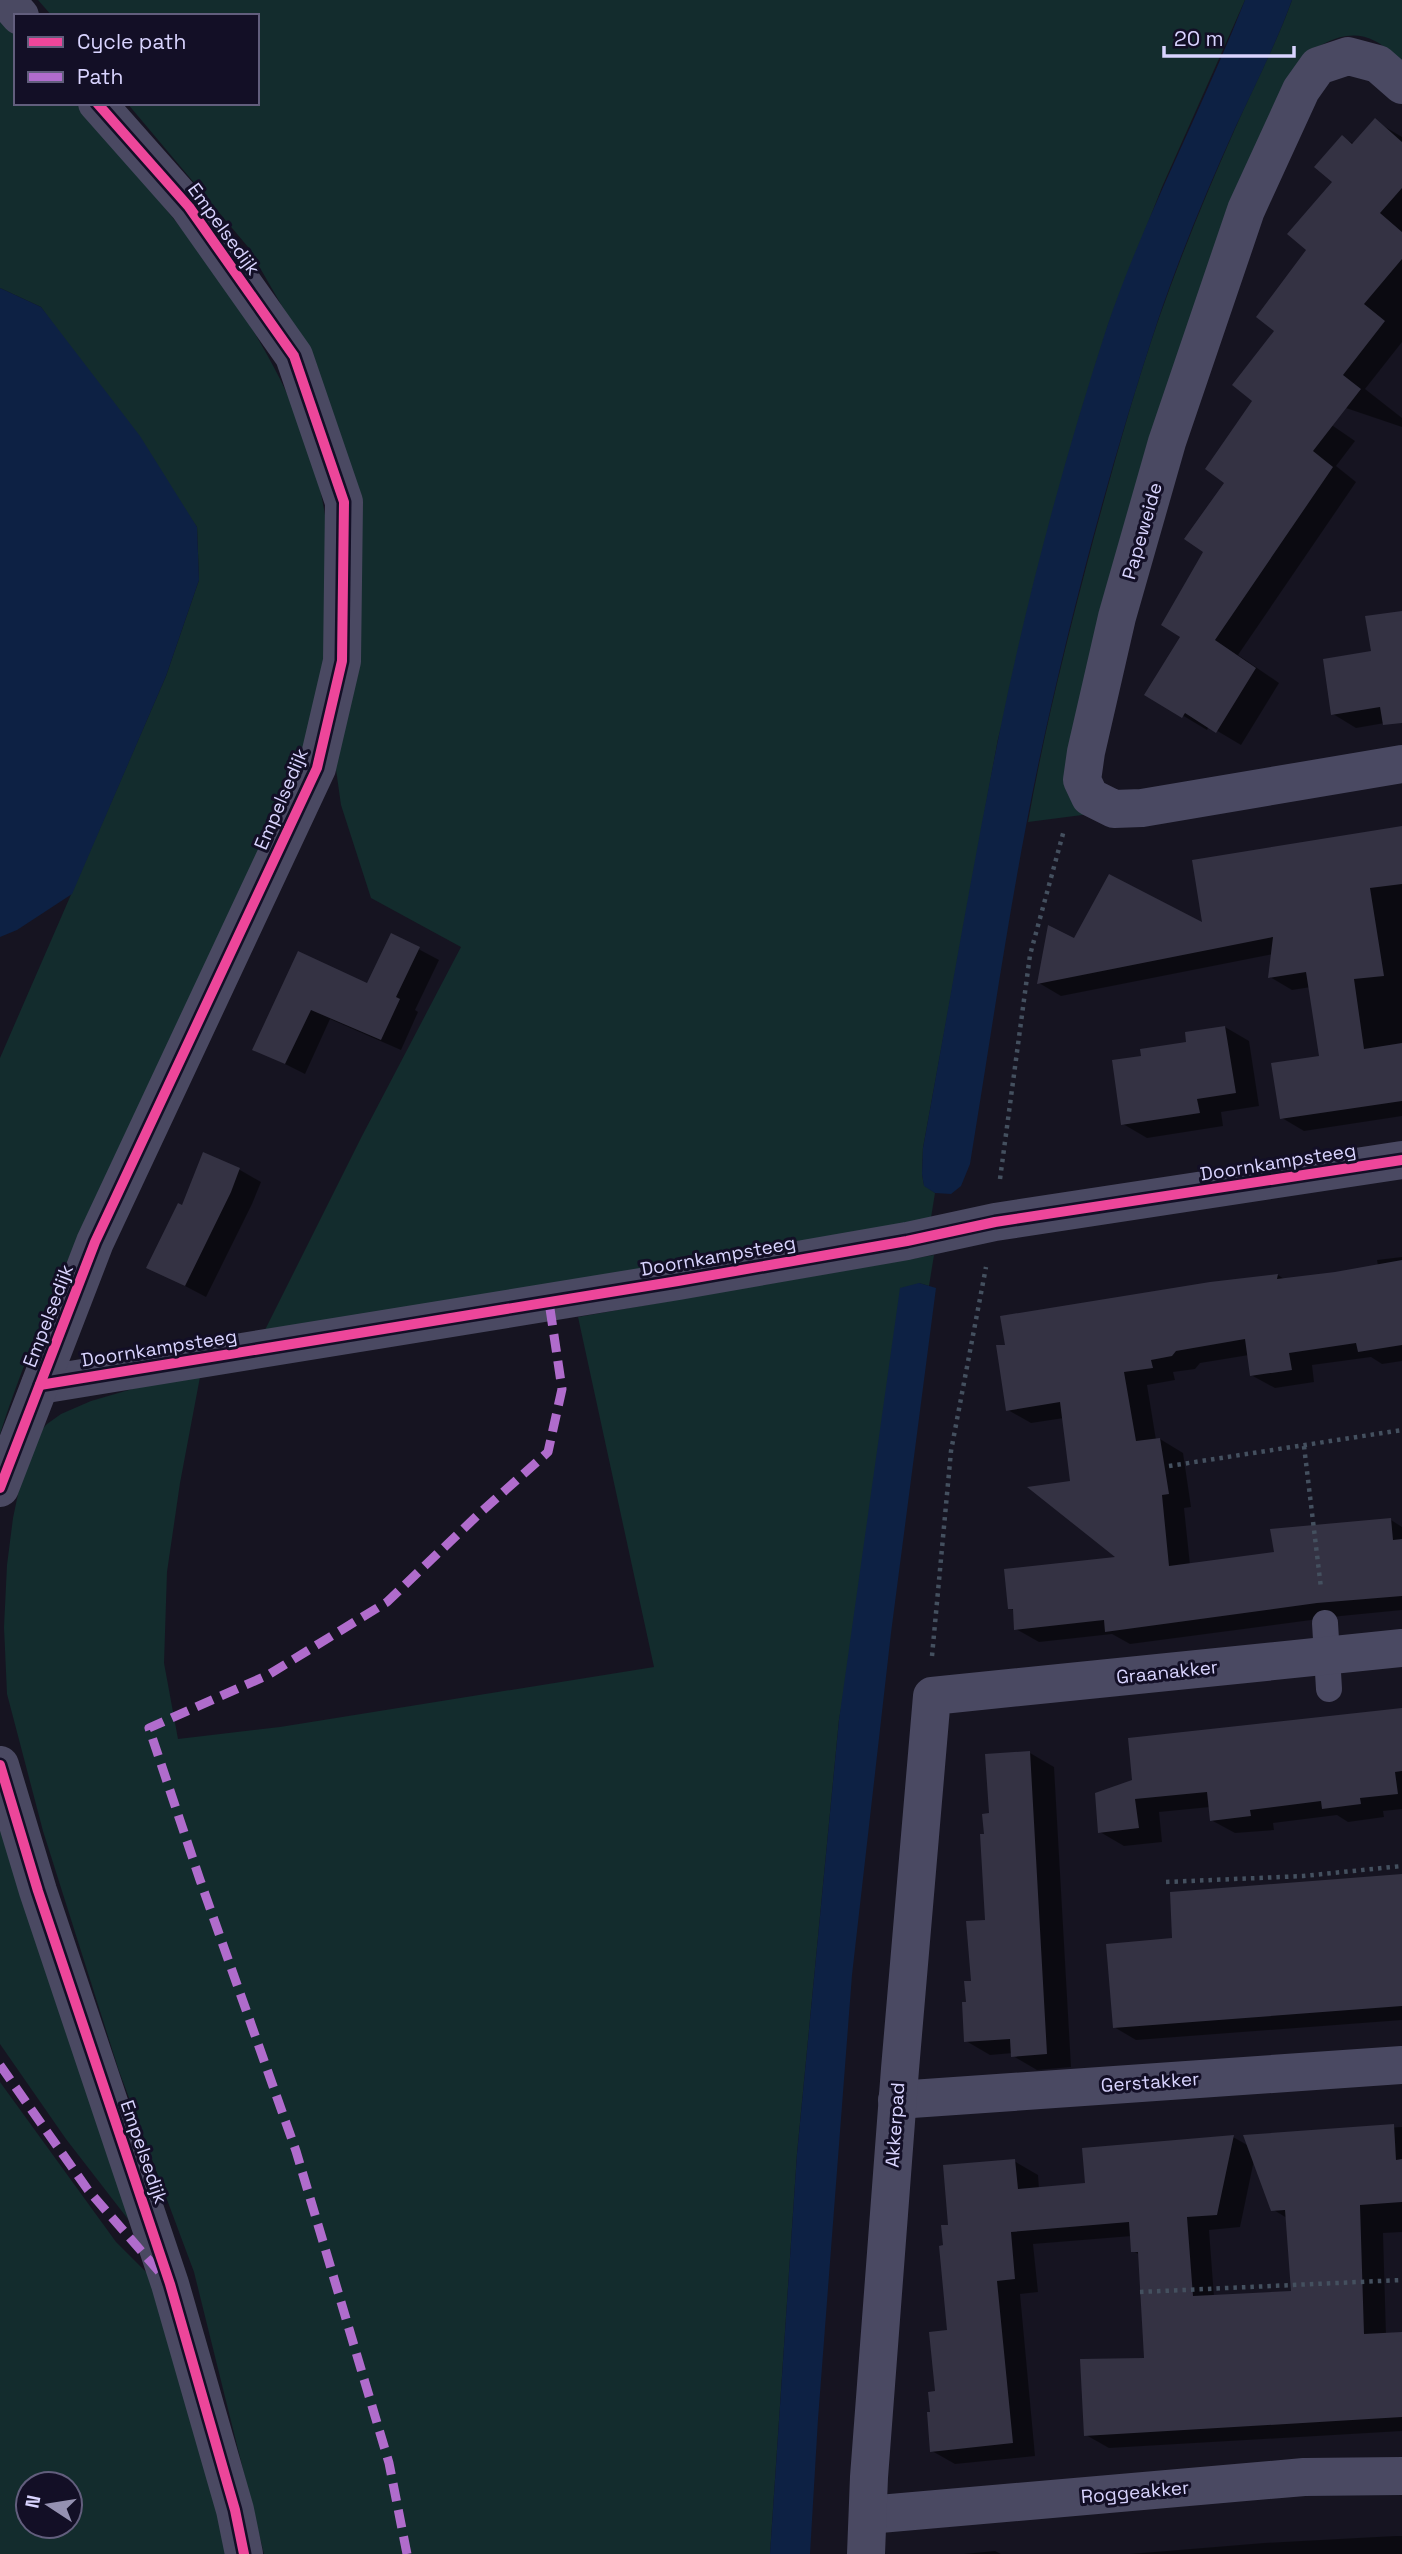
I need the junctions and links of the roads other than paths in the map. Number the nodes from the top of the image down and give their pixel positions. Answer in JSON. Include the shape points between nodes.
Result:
{"nodes":[{"id":1,"x":6,"y":0,"type":"edge"},
{"id":2,"x":18,"y":14,"type":"edge"},
{"id":3,"x":1402,"y":85,"type":"edge"},
{"id":4,"x":99,"y":105,"type":"edge"},
{"id":5,"x":1402,"y":764,"type":"edge"},
{"id":6,"x":1402,"y":1160,"type":"edge"},
{"id":7,"x":40,"y":1385,"type":"junction"},
{"id":8,"x":0,"y":1488,"type":"edge"},
{"id":9,"x":1402,"y":1648,"type":"edge"},
{"id":10,"x":932,"y":1696,"type":"joint"},
{"id":11,"x":0,"y":1765,"type":"edge"},
{"id":12,"x":1402,"y":2065,"type":"edge"},
{"id":13,"x":897,"y":2100,"type":"junction"},
{"id":14,"x":1402,"y":2476,"type":"edge"},
{"id":15,"x":868,"y":2515,"type":"junction"},
{"id":16,"x":244,"y":2554,"type":"edge"},
{"id":17,"x":866,"y":2554,"type":"edge"}],
"edges":[{"from":1,"to":2,"type":"street"},
{"from":3,"to":5,"type":"street","name":"Papeweide","via":[[1378,64],[1348,56],[1318,66],[1301,90],[1246,210],[1167,442],[1117,617],[1082,780],[1090,797],[1114,809],[1142,808]]},
{"from":4,"to":7,"type":"street","name":"Empelsedijk","via":[[189,206],[293,356],[344,502],[342,661],[317,768],[95,1242]]},
{"from":6,"to":7,"type":"street","name":"Doornkampsteeg","via":[[995,1223]]},
{"from":7,"to":8,"type":"street","name":"Empelsedijk"},
{"from":9,"to":10,"type":"street","name":"Graanakker"},
{"from":10,"to":13,"type":"street","name":"Akkerpad"},
{"from":11,"to":16,"type":"street","name":"Empelsedijk","via":[[170,2284],[236,2510]]},
{"from":12,"to":13,"type":"street","name":"Gerstakker"},
{"from":13,"to":15,"type":"street","name":"Akkerpad"},
{"from":14,"to":15,"type":"street","name":"Roggeakker","via":[[1304,2477]]},
{"from":15,"to":17,"type":"street","name":"Akkerpad"}]}
